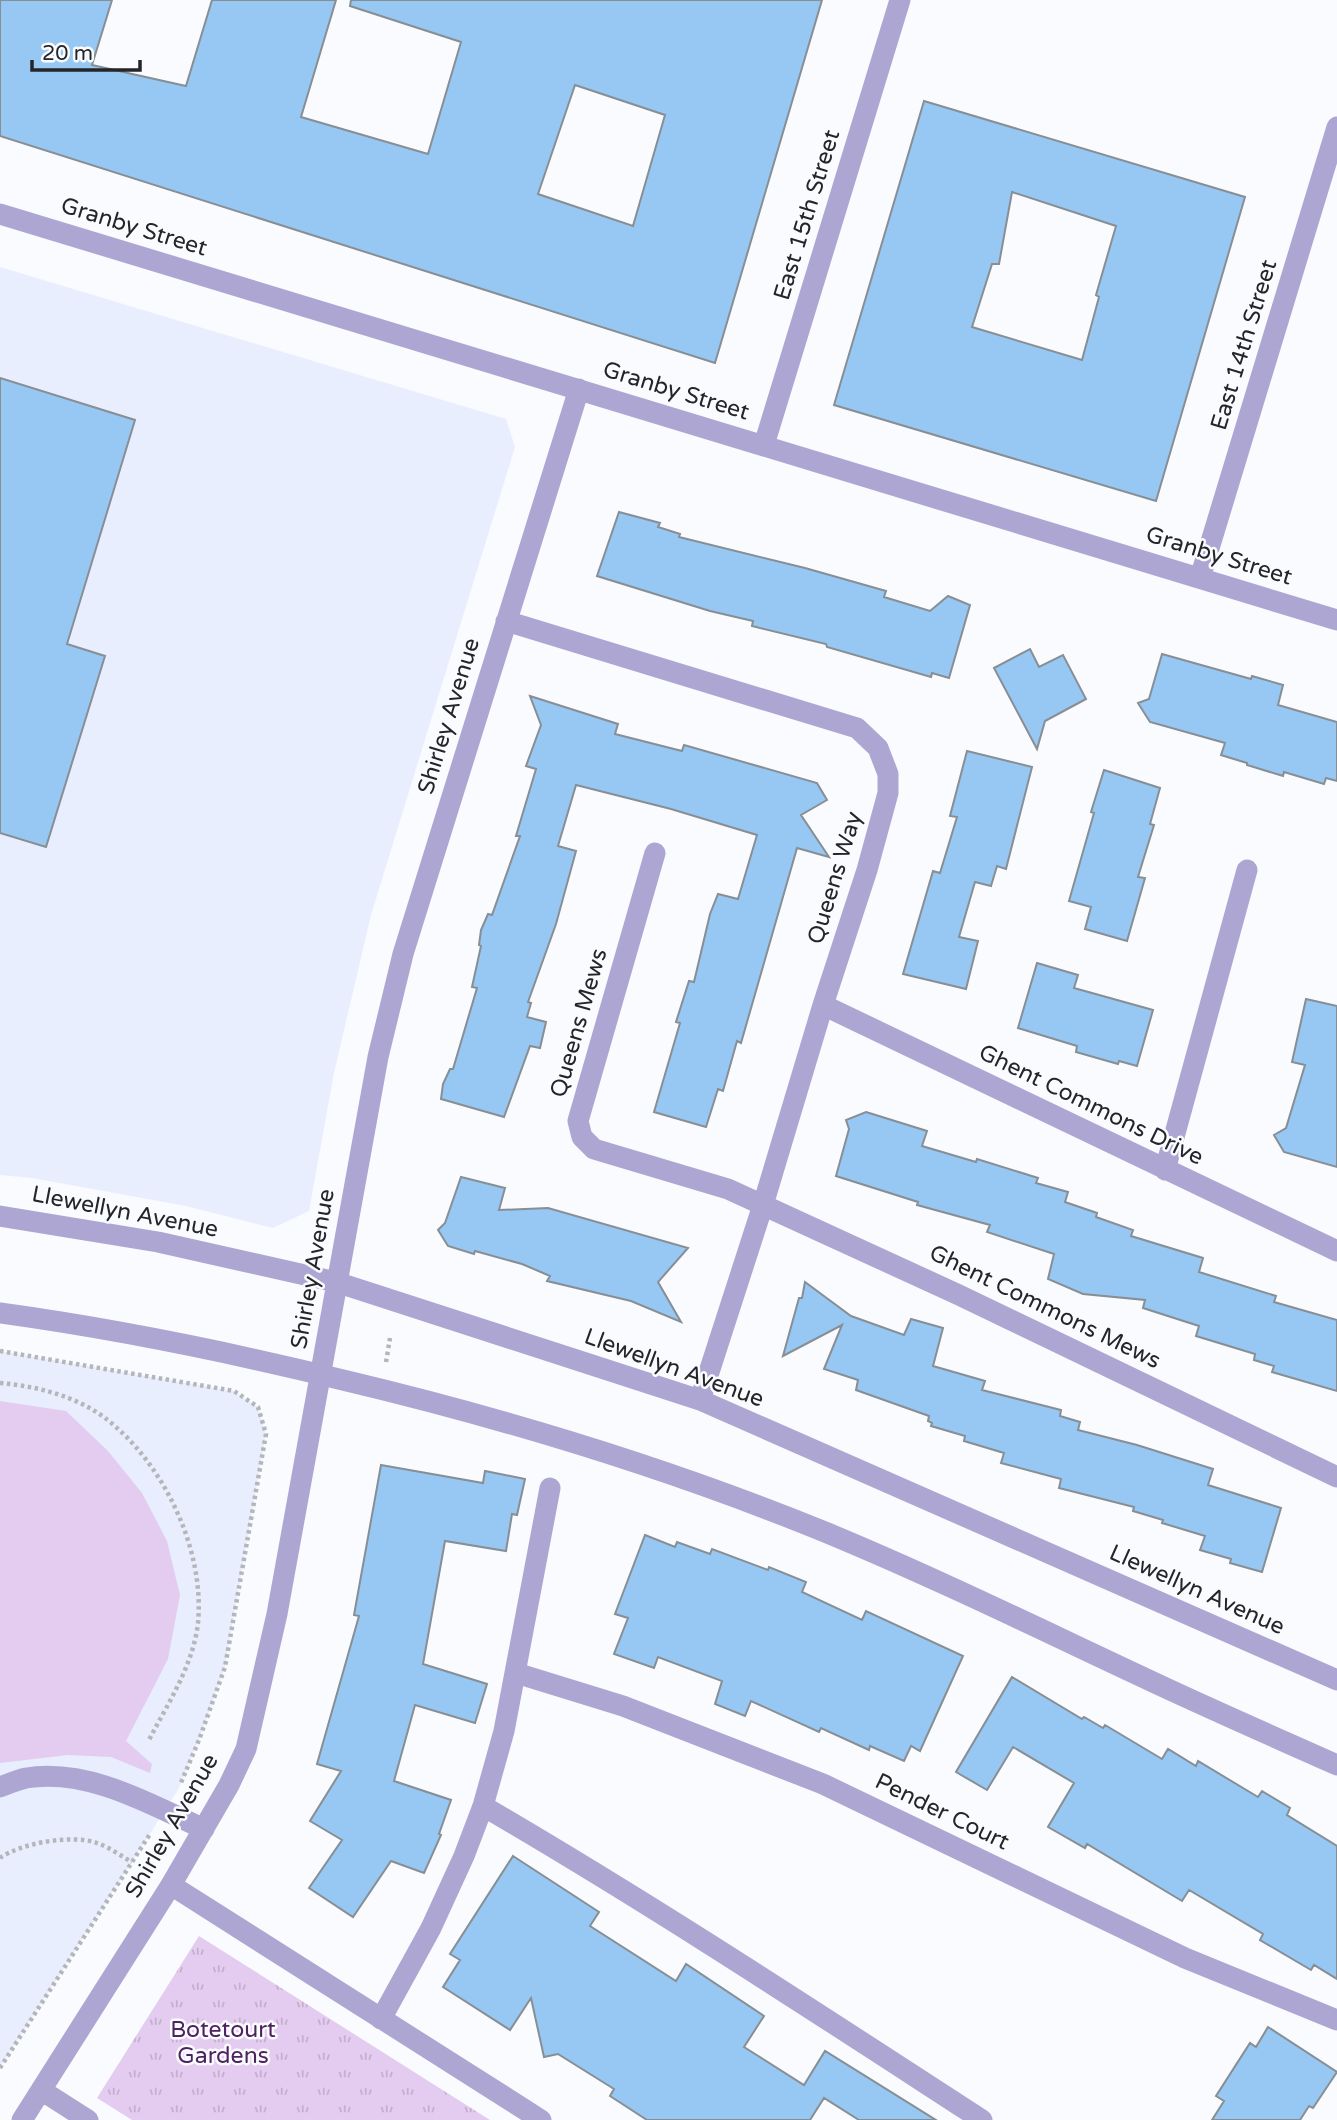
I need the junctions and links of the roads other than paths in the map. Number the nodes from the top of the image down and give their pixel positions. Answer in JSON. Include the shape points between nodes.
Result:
{"nodes":[{"id":1,"x":900,"y":0,"type":"edge"},
{"id":2,"x":1337,"y":127,"type":"edge"},
{"id":3,"x":0,"y":214,"type":"edge"},
{"id":4,"x":579,"y":389,"type":"junction"},
{"id":5,"x":764,"y":445,"type":"junction"},
{"id":6,"x":1200,"y":578,"type":"junction"},
{"id":7,"x":1337,"y":620,"type":"edge"},
{"id":8,"x":506,"y":621,"type":"junction"},
{"id":9,"x":656,"y":853,"type":"dead end"},
{"id":10,"x":1247,"y":870,"type":"dead end"},
{"id":11,"x":822,"y":1005,"type":"junction"},
{"id":12,"x":1165,"y":1170,"type":"junction"},
{"id":13,"x":728,"y":1189,"type":"joint"},
{"id":14,"x":764,"y":1205,"type":"junction"},
{"id":15,"x":0,"y":1216,"type":"edge"},
{"id":16,"x":1337,"y":1251,"type":"edge"},
{"id":17,"x":336,"y":1282,"type":"junction"},
{"id":18,"x":0,"y":1313,"type":"edge"},
{"id":19,"x":321,"y":1374,"type":"junction"},
{"id":20,"x":700,"y":1400,"type":"junction"},
{"id":21,"x":1337,"y":1477,"type":"edge"},
{"id":22,"x":550,"y":1488,"type":"dead end"},
{"id":23,"x":516,"y":1673,"type":"junction"},
{"id":24,"x":1337,"y":1680,"type":"edge"},
{"id":25,"x":1337,"y":1765,"type":"edge"},
{"id":26,"x":0,"y":1787,"type":"edge"},
{"id":27,"x":483,"y":1806,"type":"junction"},
{"id":28,"x":204,"y":1829,"type":"junction"},
{"id":29,"x":171,"y":1885,"type":"junction"},
{"id":30,"x":381,"y":2019,"type":"junction"},
{"id":31,"x":1337,"y":2020,"type":"edge"},
{"id":32,"x":41,"y":2090,"type":"junction"},
{"id":33,"x":22,"y":2120,"type":"edge"},
{"id":34,"x":88,"y":2120,"type":"edge"},
{"id":35,"x":541,"y":2120,"type":"edge"},
{"id":36,"x":982,"y":2120,"type":"edge"}],
"edges":[{"from":1,"to":5,"type":"street","name":"East 15th Street"},
{"from":2,"to":6,"type":"street","name":"East 14th Street"},
{"from":3,"to":4,"type":"street","name":"Granby Street"},
{"from":4,"to":5,"type":"street","name":"Granby Street"},
{"from":4,"to":8,"type":"street","name":"Shirley Avenue"},
{"from":5,"to":6,"type":"street","name":"Granby Street"},
{"from":6,"to":7,"type":"street","name":"Granby Street"},
{"from":8,"to":11,"type":"street","name":"Queens Way","via":[[857,728],[878,747],[888,774],[888,793]]},
{"from":8,"to":17,"type":"street","name":"Shirley Avenue","via":[[403,954],[378,1056]]},
{"from":9,"to":13,"type":"street","name":"Queens Mews","via":[[578,1121],[582,1137],[594,1149]]},
{"from":10,"to":12,"type":"street"},
{"from":11,"to":12,"type":"street","name":"Ghent Commons Drive"},
{"from":11,"to":14,"type":"street","name":"Queens Way"},
{"from":12,"to":16,"type":"street","name":"Ghent Commons Drive"},
{"from":13,"to":14,"type":"street","name":"Ghent Commons Mews"},
{"from":14,"to":20,"type":"street","name":"Queens Way"},
{"from":14,"to":21,"type":"street","name":"Ghent Commons Mews"},
{"from":15,"to":17,"type":"street","name":"Llewellyn Avenue","via":[[158,1242]]},
{"from":17,"to":19,"type":"street","name":"Shirley Avenue"},
{"from":17,"to":20,"type":"street","name":"Llewellyn Avenue"},
{"from":18,"to":19,"type":"street","via":[[207,1348]]},
{"from":19,"to":25,"type":"street","via":[[460,1408],[583,1445],[810,1527],[941,1581]]},
{"from":19,"to":28,"type":"street","name":"Shirley Avenue","via":[[277,1614],[246,1749]]},
{"from":20,"to":24,"type":"street","name":"Llewellyn Avenue"},
{"from":22,"to":23,"type":"street"},
{"from":23,"to":27,"type":"street"},
{"from":23,"to":31,"type":"street","name":"Pender Court","via":[[624,1706],[823,1784],[1185,1958]]},
{"from":26,"to":28,"type":"street","via":[[26,1779],[60,1777],[99,1785]]},
{"from":27,"to":30,"type":"street","via":[[431,1928]]},
{"from":27,"to":36,"type":"street"},
{"from":28,"to":29,"type":"street","name":"Shirley Avenue"},
{"from":29,"to":30,"type":"street"},
{"from":29,"to":32,"type":"street","name":"Shirley Avenue"},
{"from":30,"to":35,"type":"street"},
{"from":32,"to":33,"type":"street","name":"Shirley Avenue"},
{"from":32,"to":34,"type":"street"}]}
